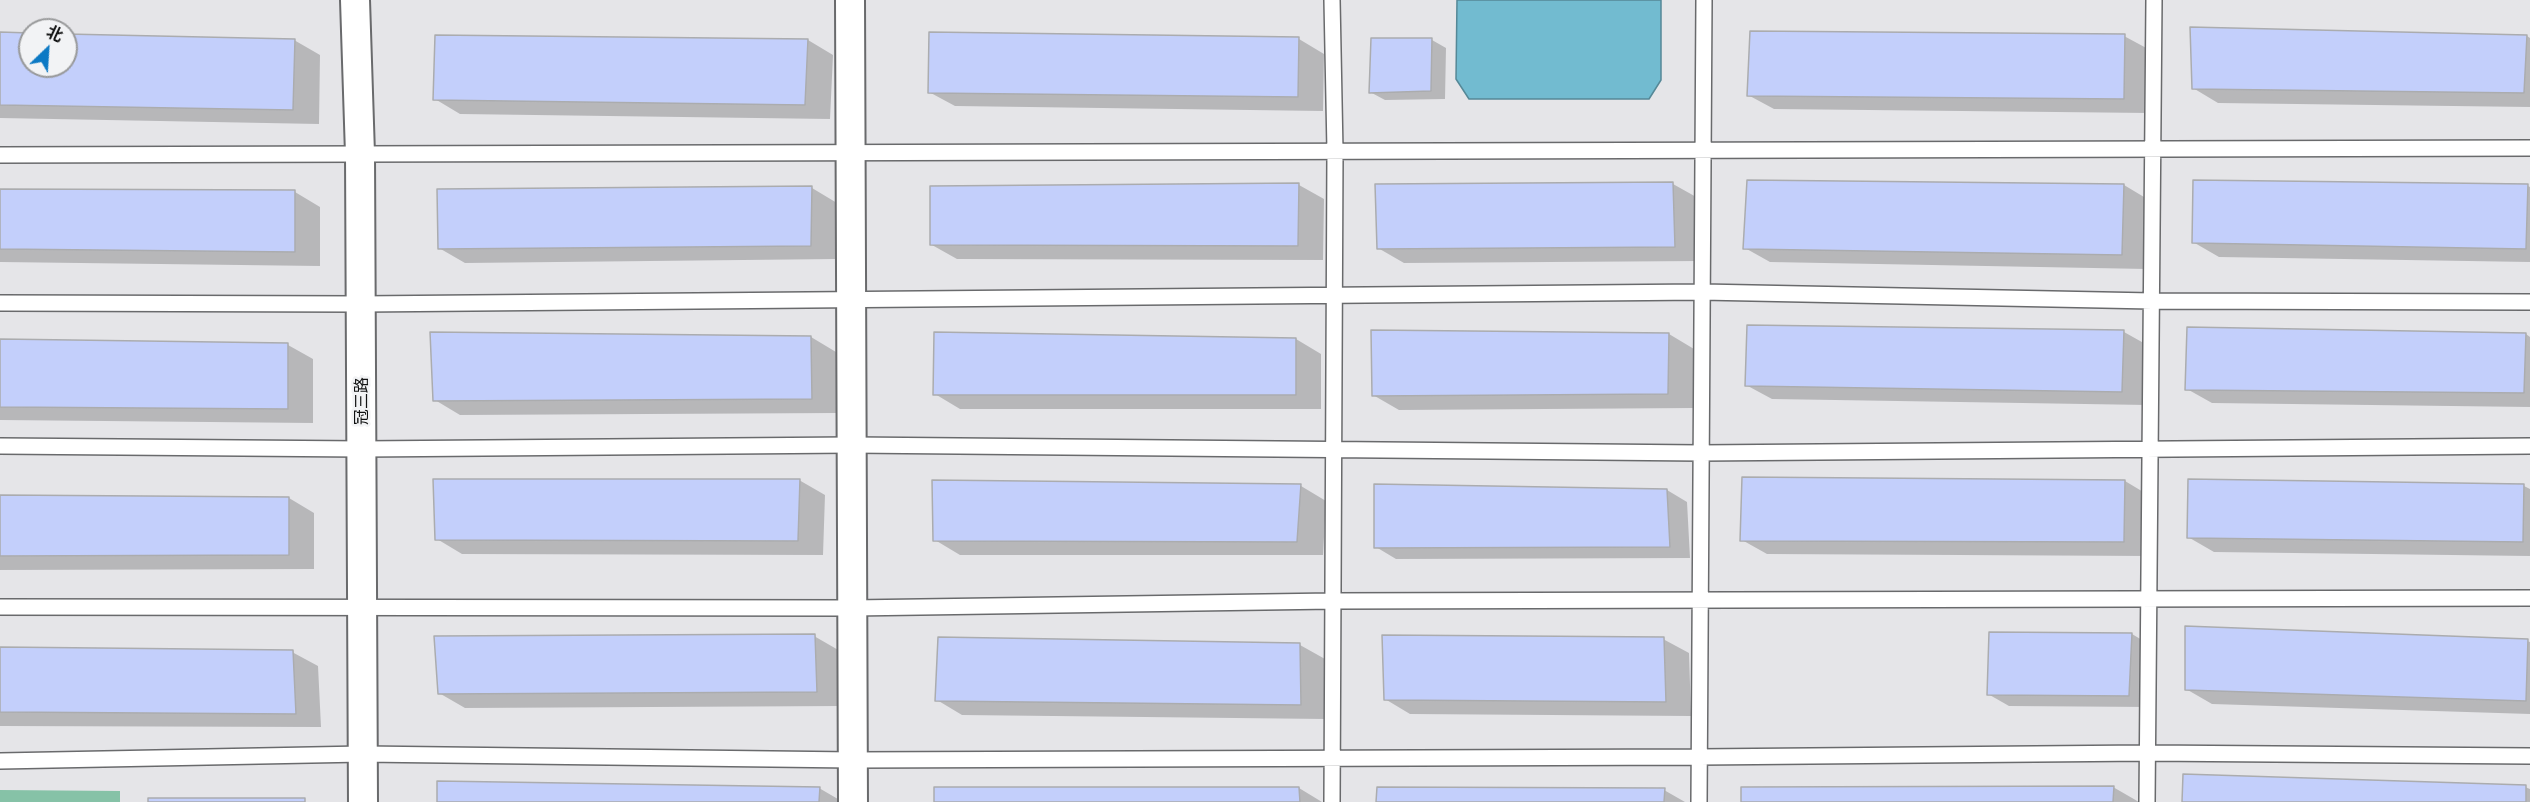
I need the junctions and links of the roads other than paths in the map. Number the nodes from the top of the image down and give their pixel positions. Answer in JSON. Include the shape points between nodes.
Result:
{"nodes":[{"id":1,"x":355,"y":0,"type":"edge"},
{"id":2,"x":850,"y":0,"type":"edge"},
{"id":3,"x":1332,"y":0,"type":"edge"},
{"id":4,"x":1704,"y":0,"type":"edge"},
{"id":5,"x":2154,"y":0,"type":"edge"},
{"id":6,"x":2530,"y":148,"type":"edge"},
{"id":7,"x":1703,"y":149,"type":"junction"},
{"id":8,"x":2153,"y":150,"type":"junction"},
{"id":9,"x":1335,"y":151,"type":"junction"},
{"id":10,"x":850,"y":153,"type":"junction"},
{"id":11,"x":360,"y":154,"type":"junction"},
{"id":12,"x":0,"y":155,"type":"edge"},
{"id":13,"x":1702,"y":292,"type":"junction"},
{"id":14,"x":1335,"y":297,"type":"junction"},
{"id":15,"x":850,"y":299,"type":"junction"},
{"id":16,"x":2152,"y":301,"type":"junction"},
{"id":17,"x":2530,"y":302,"type":"edge"},
{"id":18,"x":0,"y":303,"type":"edge"},
{"id":19,"x":361,"y":304,"type":"junction"},
{"id":20,"x":852,"y":445,"type":"junction"},
{"id":21,"x":0,"y":446,"type":"edge"},
{"id":22,"x":2530,"y":446,"type":"edge"},
{"id":23,"x":1334,"y":448,"type":"junction"},
{"id":24,"x":2150,"y":448,"type":"junction"},
{"id":25,"x":362,"y":449,"type":"junction"},
{"id":26,"x":1701,"y":453,"type":"junction"},
{"id":27,"x":2530,"y":598,"type":"edge"},
{"id":28,"x":1700,"y":599,"type":"junction"},
{"id":29,"x":2149,"y":599,"type":"junction"},
{"id":30,"x":1333,"y":601,"type":"junction"},
{"id":31,"x":0,"y":607,"type":"edge"},
{"id":32,"x":363,"y":607,"type":"junction"},
{"id":33,"x":852,"y":608,"type":"junction"},
{"id":34,"x":2147,"y":753,"type":"junction"},
{"id":35,"x":363,"y":754,"type":"junction"},
{"id":36,"x":2530,"y":756,"type":"edge"},
{"id":37,"x":1699,"y":757,"type":"junction"},
{"id":38,"x":1332,"y":759,"type":"junction"},
{"id":39,"x":853,"y":760,"type":"junction"},
{"id":40,"x":0,"y":761,"type":"edge"},
{"id":41,"x":363,"y":802,"type":"edge"},
{"id":42,"x":854,"y":802,"type":"edge"},
{"id":43,"x":1332,"y":802,"type":"edge"},
{"id":44,"x":1699,"y":802,"type":"edge"},
{"id":45,"x":2147,"y":802,"type":"edge"}],
"edges":[{"from":1,"to":11,"type":"street","name":"冠三路"},
{"from":2,"to":10,"type":"street"},
{"from":3,"to":9,"type":"lane"},
{"from":4,"to":7,"type":"lane"},
{"from":5,"to":8,"type":"lane"},
{"from":6,"to":8,"type":"lane"},
{"from":7,"to":8,"type":"lane"},
{"from":7,"to":9,"type":"lane"},
{"from":7,"to":13,"type":"lane"},
{"from":8,"to":16,"type":"lane"},
{"from":9,"to":10,"type":"lane"},
{"from":9,"to":14,"type":"lane"},
{"from":10,"to":11,"type":"lane"},
{"from":10,"to":15,"type":"street"},
{"from":11,"to":12,"type":"lane"},
{"from":11,"to":19,"type":"street","name":"冠三路"},
{"from":13,"to":14,"type":"lane"},
{"from":13,"to":16,"type":"lane"},
{"from":13,"to":26,"type":"lane"},
{"from":14,"to":15,"type":"lane"},
{"from":14,"to":23,"type":"lane"},
{"from":15,"to":19,"type":"lane"},
{"from":15,"to":20,"type":"street"},
{"from":16,"to":17,"type":"lane"},
{"from":16,"to":24,"type":"lane"},
{"from":18,"to":19,"type":"lane"},
{"from":19,"to":25,"type":"street","name":"冠三路"},
{"from":20,"to":23,"type":"lane"},
{"from":20,"to":25,"type":"lane"},
{"from":20,"to":33,"type":"street"},
{"from":21,"to":25,"type":"lane"},
{"from":22,"to":24,"type":"lane"},
{"from":23,"to":26,"type":"lane"},
{"from":23,"to":30,"type":"lane"},
{"from":24,"to":26,"type":"lane"},
{"from":24,"to":29,"type":"lane"},
{"from":25,"to":32,"type":"street","name":"冠三路"},
{"from":26,"to":28,"type":"lane"},
{"from":27,"to":29,"type":"lane"},
{"from":28,"to":29,"type":"lane"},
{"from":28,"to":30,"type":"lane"},
{"from":28,"to":37,"type":"lane"},
{"from":29,"to":34,"type":"lane"},
{"from":30,"to":33,"type":"lane"},
{"from":30,"to":38,"type":"lane"},
{"from":31,"to":32,"type":"lane"},
{"from":32,"to":33,"type":"lane"},
{"from":32,"to":35,"type":"street","name":"冠三路"},
{"from":33,"to":39,"type":"street"},
{"from":34,"to":36,"type":"lane"},
{"from":34,"to":37,"type":"lane"},
{"from":34,"to":45,"type":"lane"},
{"from":35,"to":39,"type":"lane"},
{"from":35,"to":40,"type":"lane"},
{"from":35,"to":41,"type":"street","name":"冠三路"},
{"from":37,"to":38,"type":"lane"},
{"from":37,"to":44,"type":"lane"},
{"from":38,"to":39,"type":"lane"},
{"from":38,"to":43,"type":"lane"},
{"from":39,"to":42,"type":"street"}]}
